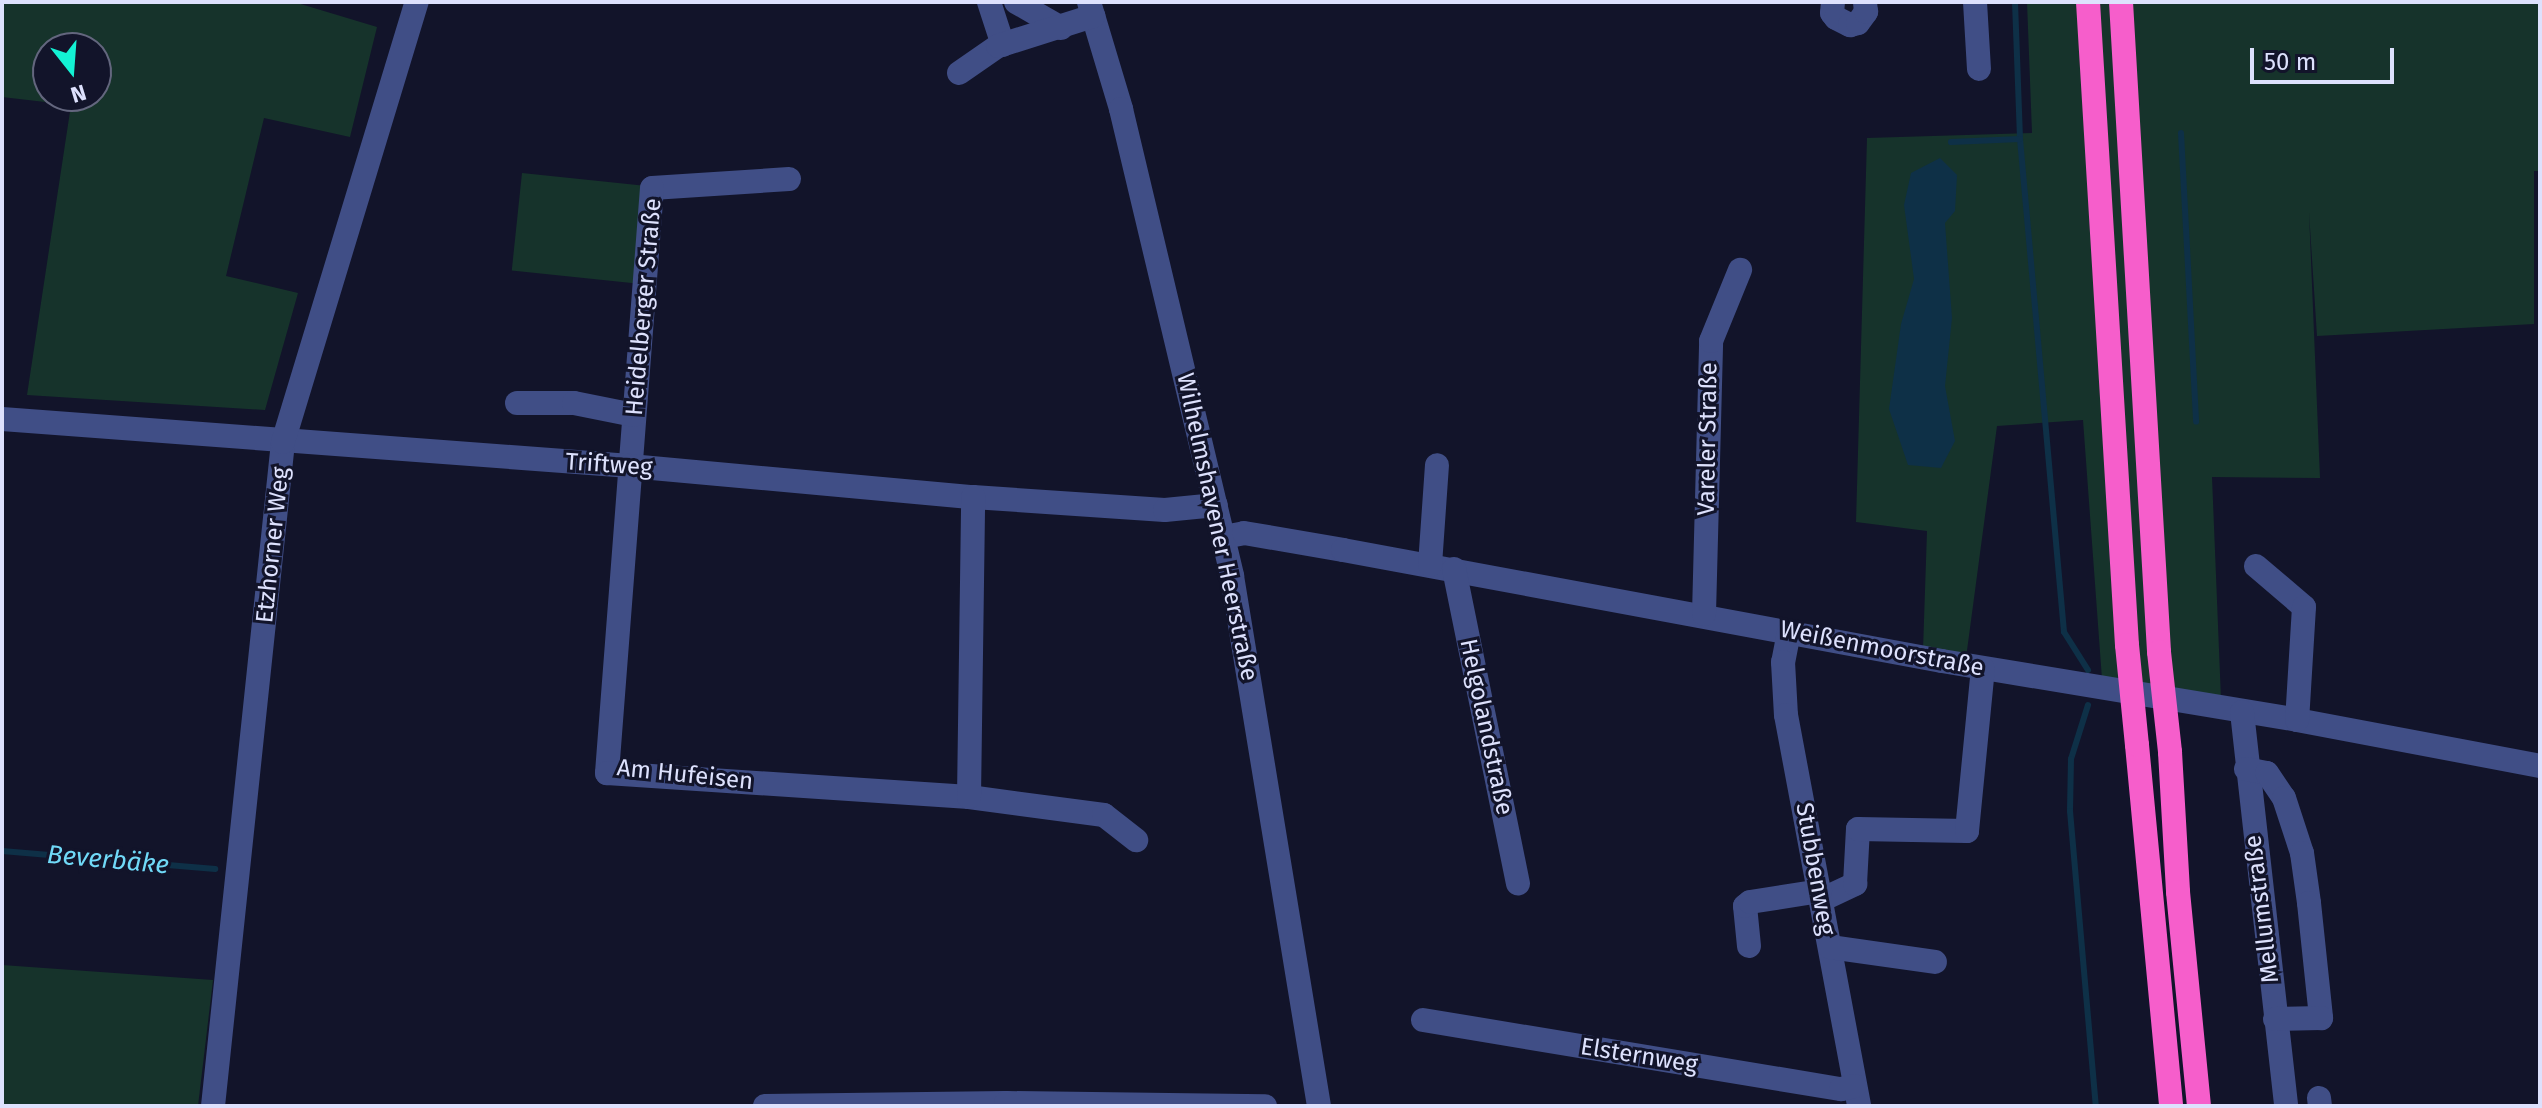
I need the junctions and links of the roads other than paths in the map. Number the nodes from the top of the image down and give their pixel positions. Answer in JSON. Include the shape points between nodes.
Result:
{"nodes":[{"id":1,"x":417,"y":2,"type":"edge"},
{"id":2,"x":989,"y":2,"type":"edge"},
{"id":3,"x":1016,"y":2,"type":"edge"},
{"id":4,"x":1833,"y":2,"type":"edge"},
{"id":5,"x":1865,"y":2,"type":"edge"},
{"id":6,"x":1975,"y":2,"type":"edge"},
{"id":7,"x":2088,"y":2,"type":"edge"},
{"id":8,"x":2121,"y":2,"type":"edge"},
{"id":9,"x":1091,"y":9,"type":"edge"},
{"id":10,"x":1061,"y":28,"type":"junction"},
{"id":11,"x":1003,"y":45,"type":"junction"},
{"id":12,"x":1979,"y":69,"type":"dead end"},
{"id":13,"x":959,"y":73,"type":"dead end"},
{"id":14,"x":789,"y":179,"type":"dead end"},
{"id":15,"x":1740,"y":270,"type":"dead end"},
{"id":16,"x":517,"y":403,"type":"dead end"},
{"id":17,"x":634,"y":415,"type":"junction"},
{"id":18,"x":2,"y":419,"type":"edge"},
{"id":19,"x":283,"y":442,"type":"junction"},
{"id":20,"x":1437,"y":465,"type":"dead end"},
{"id":21,"x":630,"y":466,"type":"junction"},
{"id":22,"x":973,"y":497,"type":"junction"},
{"id":23,"x":1216,"y":505,"type":"junction"},
{"id":24,"x":1224,"y":537,"type":"junction"},
{"id":25,"x":2256,"y":566,"type":"dead end"},
{"id":26,"x":1442,"y":567,"type":"junction"},
{"id":27,"x":1704,"y":614,"type":"junction"},
{"id":28,"x":1789,"y":632,"type":"junction"},
{"id":29,"x":1983,"y":669,"type":"junction"},
{"id":30,"x":2242,"y":712,"type":"junction"},
{"id":31,"x":2297,"y":720,"type":"junction"},
{"id":32,"x":2540,"y":766,"type":"edge"},
{"id":33,"x":2246,"y":769,"type":"junction"},
{"id":34,"x":969,"y":797,"type":"junction"},
{"id":35,"x":1136,"y":840,"type":"dead end"},
{"id":36,"x":1518,"y":884,"type":"dead end"},
{"id":37,"x":1820,"y":896,"type":"junction"},
{"id":38,"x":1749,"y":946,"type":"dead end"},
{"id":39,"x":1830,"y":947,"type":"junction"},
{"id":40,"x":1935,"y":962,"type":"dead end"},
{"id":41,"x":2275,"y":1019,"type":"junction"},
{"id":42,"x":1423,"y":1020,"type":"dead end"},
{"id":43,"x":1857,"y":1096,"type":"edge"},
{"id":44,"x":213,"y":1106,"type":"edge"},
{"id":45,"x":765,"y":1106,"type":"edge"},
{"id":46,"x":1265,"y":1106,"type":"edge"},
{"id":47,"x":1319,"y":1106,"type":"edge"},
{"id":48,"x":2171,"y":1106,"type":"edge"},
{"id":49,"x":2199,"y":1106,"type":"edge"},
{"id":50,"x":2286,"y":1106,"type":"edge"}],
"edges":[{"from":1,"to":19,"type":"street","name":"Etzhorner Weg"},
{"from":2,"to":11,"type":"street"},
{"from":3,"to":10,"type":"street"},
{"from":4,"to":5,"type":"street","via":[[1832,13],[1850,25],[1866,12]]},
{"from":6,"to":12,"type":"street"},
{"from":7,"to":48,"type":"highway","bridge":true,"via":[[2127,645]]},
{"from":8,"to":49,"type":"highway","bridge":true,"via":[[2159,652]]},
{"from":9,"to":10,"type":"street"},
{"from":9,"to":23,"type":"street","name":"Wilhelmshavener Heerstraße","via":[[1121,109]]},
{"from":10,"to":11,"type":"street"},
{"from":11,"to":13,"type":"street"},
{"from":14,"to":17,"type":"street","name":"Heidelberger Straße","via":[[652,188]]},
{"from":15,"to":27,"type":"street","name":"Vareler Straße","via":[[1711,341]]},
{"from":16,"to":17,"type":"street","via":[[574,403]]},
{"from":17,"to":21,"type":"street","name":"Heidelberger Straße"},
{"from":18,"to":19,"type":"street","name":"Triftweg"},
{"from":19,"to":21,"type":"street","name":"Triftweg"},
{"from":19,"to":44,"type":"street","name":"Etzhorner Weg"},
{"from":20,"to":26,"type":"street","name":"Helgolandstraße"},
{"from":21,"to":22,"type":"street","name":"Triftweg"},
{"from":21,"to":34,"type":"street","name":"Am Hufeisen","via":[[607,773]]},
{"from":22,"to":23,"type":"street","name":"Triftweg","via":[[1165,510]]},
{"from":22,"to":34,"type":"street"},
{"from":23,"to":24,"type":"street","name":"Wilhelmshavener Heerstraße"},
{"from":24,"to":26,"type":"street","name":"Weißenmoorstraße","via":[[1244,533]]},
{"from":24,"to":47,"type":"street","name":"Wilhelmshavener Heerstraße"},
{"from":25,"to":31,"type":"street","via":[[2304,607]]},
{"from":26,"to":27,"type":"street","name":"Weißenmoorstraße"},
{"from":26,"to":36,"type":"street","name":"Helgolandstraße"},
{"from":27,"to":28,"type":"street","name":"Weißenmoorstraße"},
{"from":28,"to":29,"type":"street","name":"Weißenmoorstraße"},
{"from":28,"to":37,"type":"street","name":"Stubbenweg","via":[[1783,689]]},
{"from":29,"to":30,"type":"street","name":"Weißenmoorstraße"},
{"from":29,"to":37,"type":"street","via":[[1967,831],[1858,829],[1855,884]]},
{"from":30,"to":31,"type":"street","name":"Weißenmoorstraße"},
{"from":30,"to":33,"type":"street","name":"Mellumstraße"},
{"from":31,"to":32,"type":"street","name":"Weißenmoorstraße"},
{"from":33,"to":41,"type":"street","name":"Mellumstraße"},
{"from":33,"to":41,"type":"street","via":[[2267,773],[2284,798],[2302,853],[2309,903],[2321,1018]]},
{"from":34,"to":35,"type":"street","name":"Am Hufeisen","via":[[1104,815]]},
{"from":37,"to":38,"type":"street","via":[[1750,902],[1745,906]]},
{"from":37,"to":39,"type":"street","name":"Stubbenweg"},
{"from":39,"to":40,"type":"street"},
{"from":39,"to":43,"type":"street","name":"Stubbenweg"},
{"from":41,"to":50,"type":"street","name":"Mellumstraße"},
{"from":42,"to":43,"type":"street","name":"Elsternweg","via":[[1841,1089]]},
{"from":45,"to":46,"type":"street"}]}
